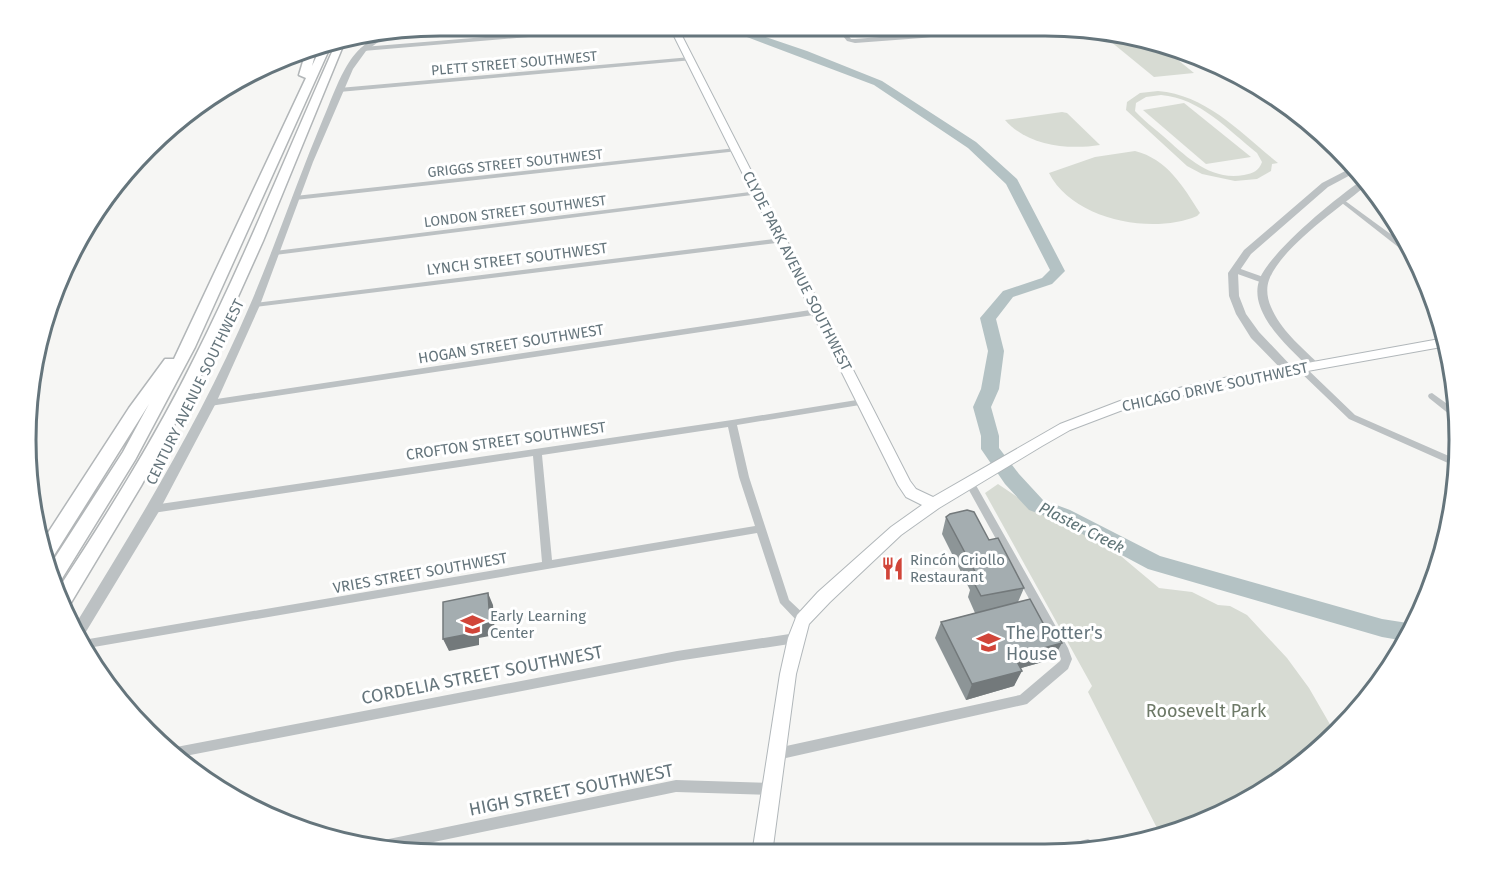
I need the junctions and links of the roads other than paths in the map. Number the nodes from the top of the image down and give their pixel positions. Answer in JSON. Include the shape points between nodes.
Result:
{"nodes":[{"id":1,"x":517,"y":36,"type":"edge"},
{"id":2,"x":678,"y":36,"type":"edge"},
{"id":3,"x":846,"y":36,"type":"edge"},
{"id":4,"x":922,"y":36,"type":"edge"},
{"id":5,"x":375,"y":41,"type":"edge"},
{"id":6,"x":346,"y":47,"type":"edge"},
{"id":7,"x":338,"y":49,"type":"edge"},
{"id":8,"x":363,"y":49,"type":"junction"},
{"id":9,"x":323,"y":53,"type":"edge"},
{"id":10,"x":309,"y":57,"type":"edge"},
{"id":11,"x":691,"y":59,"type":"junction"},
{"id":12,"x":322,"y":84,"type":"junction"},
{"id":13,"x":339,"y":90,"type":"junction"},
{"id":14,"x":285,"y":138,"type":"junction"},
{"id":15,"x":736,"y":150,"type":"junction"},
{"id":16,"x":1348,"y":173,"type":"edge"},
{"id":17,"x":1360,"y":187,"type":"edge"},
{"id":18,"x":758,"y":193,"type":"junction"},
{"id":19,"x":296,"y":198,"type":"junction"},
{"id":20,"x":1344,"y":201,"type":"junction"},
{"id":21,"x":782,"y":240,"type":"junction"},
{"id":22,"x":1397,"y":242,"type":"edge"},
{"id":23,"x":275,"y":253,"type":"junction"},
{"id":24,"x":1235,"y":270,"type":"junction"},
{"id":25,"x":1263,"y":280,"type":"junction"},
{"id":26,"x":255,"y":305,"type":"junction"},
{"id":27,"x":206,"y":310,"type":"junction"},
{"id":28,"x":817,"y":312,"type":"junction"},
{"id":29,"x":1437,"y":344,"type":"edge"},
{"id":30,"x":1301,"y":368,"type":"junction"},
{"id":31,"x":1432,"y":396,"type":"dead end"},
{"id":32,"x":863,"y":402,"type":"junction"},
{"id":33,"x":210,"y":403,"type":"junction"},
{"id":34,"x":1448,"y":408,"type":"edge"},
{"id":35,"x":732,"y":423,"type":"junction"},
{"id":36,"x":537,"y":452,"type":"junction"},
{"id":37,"x":1448,"y":460,"type":"edge"},
{"id":38,"x":976,"y":479,"type":"junction"},
{"id":39,"x":934,"y":504,"type":"junction"},
{"id":40,"x":153,"y":509,"type":"junction"},
{"id":41,"x":760,"y":529,"type":"junction"},
{"id":42,"x":50,"y":546,"type":"edge"},
{"id":43,"x":547,"y":566,"type":"junction"},
{"id":44,"x":57,"y":570,"type":"edge"},
{"id":45,"x":66,"y":593,"type":"edge"},
{"id":46,"x":803,"y":620,"type":"junction"},
{"id":47,"x":82,"y":626,"type":"edge"},
{"id":48,"x":796,"y":638,"type":"junction"},
{"id":49,"x":91,"y":643,"type":"edge"},
{"id":50,"x":182,"y":751,"type":"edge"},
{"id":51,"x":777,"y":754,"type":"junction"},
{"id":52,"x":771,"y":789,"type":"junction"},
{"id":53,"x":403,"y":842,"type":"edge"},
{"id":54,"x":763,"y":844,"type":"edge"}],
"edges":[{"from":1,"to":8,"type":"street"},
{"from":2,"to":11,"type":"main road","name":"CLYDE PARK AVENUE SOUTHWEST"},
{"from":3,"to":4,"type":"street","via":[[855,41]]},
{"from":5,"to":8,"type":"street","name":"CENTURY AVENUE SOUTHWEST"},
{"from":6,"to":12,"type":"highway"},
{"from":7,"to":12,"type":"highway"},
{"from":8,"to":13,"type":"street","name":"CENTURY AVENUE SOUTHWEST"},
{"from":9,"to":14,"type":"highway"},
{"from":10,"to":14,"type":"highway"},
{"from":11,"to":13,"type":"street","name":"PLETT STREET SOUTHWEST"},
{"from":11,"to":15,"type":"main road","name":"CLYDE PARK AVENUE SOUTHWEST"},
{"from":12,"to":45,"type":"highway","via":[[241,276],[194,375],[133,486]]},
{"from":13,"to":19,"type":"street","name":"CENTURY AVENUE SOUTHWEST"},
{"from":14,"to":27,"type":"highway"},
{"from":15,"to":18,"type":"main road","name":"CLYDE PARK AVENUE SOUTHWEST"},
{"from":15,"to":19,"type":"street","name":"GRIGGS STREET SOUTHWEST"},
{"from":16,"to":24,"type":"street","via":[[1325,185],[1247,252]]},
{"from":17,"to":20,"type":"street"},
{"from":18,"to":21,"type":"main road","name":"CLYDE PARK AVENUE SOUTHWEST"},
{"from":18,"to":23,"type":"street","name":"LONDON STREET SOUTHWEST"},
{"from":19,"to":23,"type":"street","name":"CENTURY AVENUE SOUTHWEST"},
{"from":20,"to":22,"type":"street"},
{"from":20,"to":25,"type":"street","via":[[1284,250]]},
{"from":21,"to":26,"type":"street","name":"LYNCH STREET SOUTHWEST"},
{"from":21,"to":28,"type":"main road","name":"CLYDE PARK AVENUE SOUTHWEST"},
{"from":23,"to":26,"type":"street","name":"CENTURY AVENUE SOUTHWEST"},
{"from":24,"to":25,"type":"street"},
{"from":24,"to":30,"type":"street","via":[[1233,284],[1241,314],[1256,335]]},
{"from":25,"to":30,"type":"street","via":[[1262,294],[1269,313],[1293,345]]},
{"from":26,"to":33,"type":"street","name":"CENTURY AVENUE SOUTHWEST"},
{"from":27,"to":42,"type":"highway","via":[[135,412]]},
{"from":27,"to":44,"type":"highway","via":[[129,456]]},
{"from":28,"to":32,"type":"main road","name":"CLYDE PARK AVENUE SOUTHWEST"},
{"from":28,"to":33,"type":"street","name":"HOGAN STREET SOUTHWEST"},
{"from":29,"to":30,"type":"main road","name":"CHICAGO DRIVE SOUTHWEST"},
{"from":30,"to":37,"type":"street","via":[[1352,417]]},
{"from":30,"to":38,"type":"main road","name":"CHICAGO DRIVE SOUTHWEST","via":[[1125,404],[1065,427]]},
{"from":31,"to":34,"type":"street"},
{"from":32,"to":35,"type":"street","name":"CROFTON STREET SOUTHWEST"},
{"from":32,"to":39,"type":"main road","name":"CLYDE PARK AVENUE SOUTHWEST","via":[[905,485],[911,493]]},
{"from":33,"to":40,"type":"street","name":"CENTURY AVENUE SOUTHWEST"},
{"from":35,"to":36,"type":"street","name":"CROFTON STREET SOUTHWEST"},
{"from":35,"to":41,"type":"street"},
{"from":36,"to":40,"type":"street","name":"CROFTON STREET SOUTHWEST"},
{"from":36,"to":43,"type":"street"},
{"from":38,"to":39,"type":"main road","name":"CHICAGO DRIVE SOUTHWEST"},
{"from":38,"to":51,"type":"street","via":[[1064,651],[1064,666],[1023,700]]},
{"from":39,"to":46,"type":"main road","name":"CHICAGO DRIVE SOUTHWEST","via":[[868,555]]},
{"from":40,"to":47,"type":"street","name":"CENTURY AVENUE SOUTHWEST"},
{"from":41,"to":43,"type":"street","name":"VRIES STREET SOUTHWEST"},
{"from":41,"to":46,"type":"street","via":[[785,603]]},
{"from":43,"to":49,"type":"street","name":"VRIES STREET SOUTHWEST"},
{"from":46,"to":48,"type":"main road"},
{"from":48,"to":50,"type":"street","name":"CORDELIA STREET SOUTHWEST","via":[[677,656]]},
{"from":48,"to":51,"type":"main road"},
{"from":51,"to":52,"type":"main road"},
{"from":52,"to":53,"type":"street","name":"HIGH STREET SOUTHWEST","via":[[676,786]]},
{"from":52,"to":54,"type":"main road"}]}
